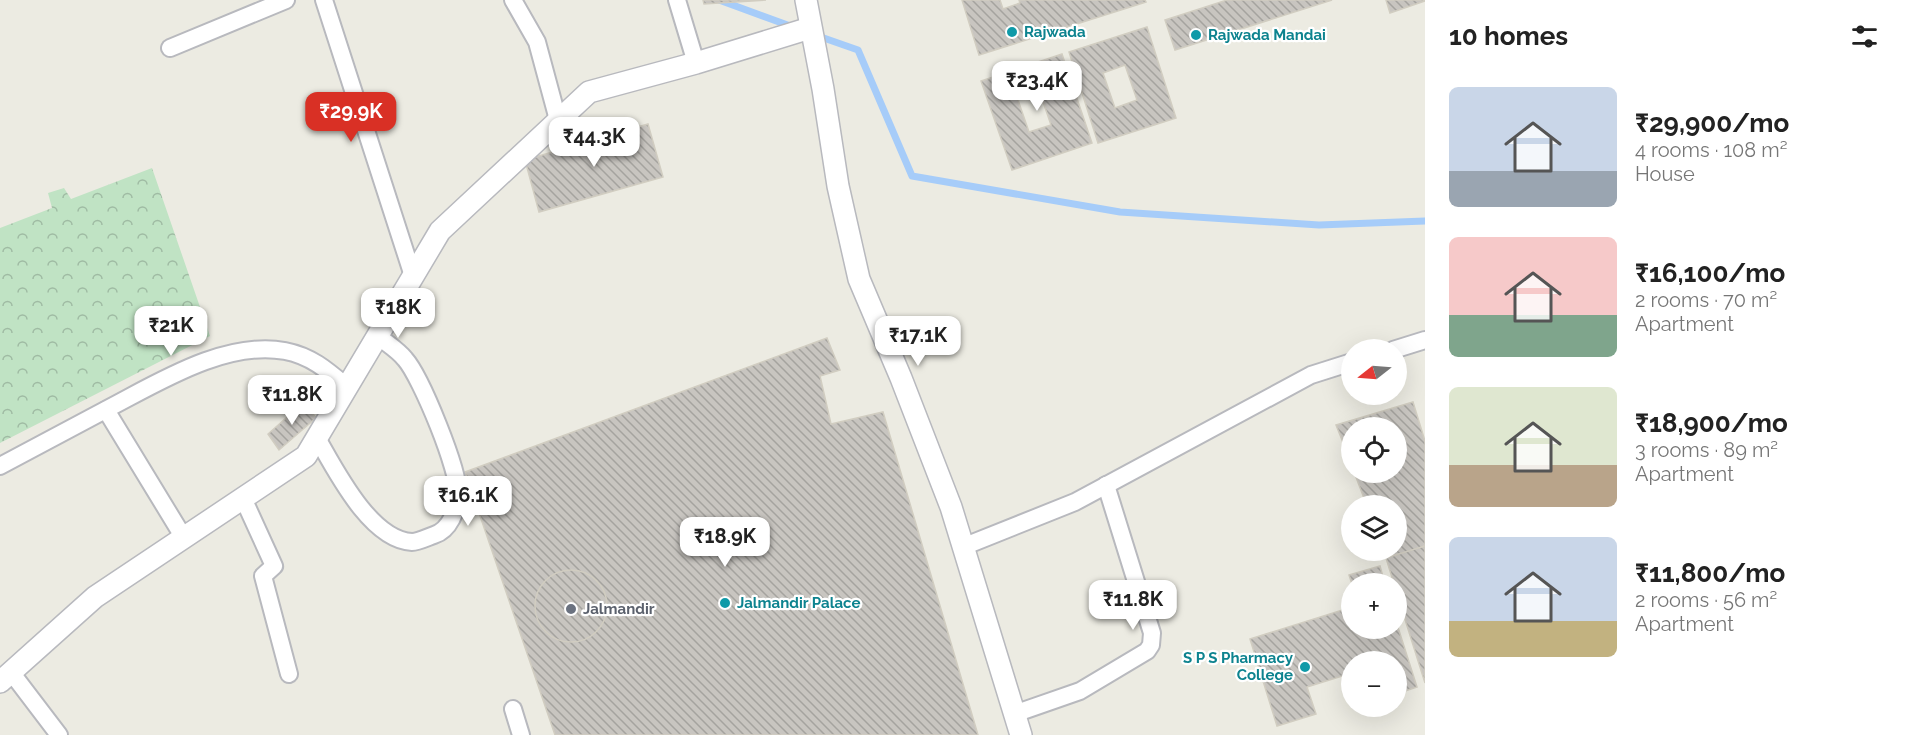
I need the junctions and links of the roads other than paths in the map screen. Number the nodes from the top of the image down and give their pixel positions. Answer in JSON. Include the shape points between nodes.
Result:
{"nodes":[{"id":1,"x":286,"y":0,"type":"edge"},
{"id":2,"x":324,"y":0,"type":"edge"},
{"id":3,"x":513,"y":0,"type":"edge"},
{"id":4,"x":677,"y":0,"type":"edge"},
{"id":5,"x":806,"y":0,"type":"edge"},
{"id":6,"x":810,"y":28,"type":"junction"},
{"id":7,"x":170,"y":48,"type":"dead end"},
{"id":8,"x":696,"y":63,"type":"junction"},
{"id":9,"x":558,"y":120,"type":"junction"},
{"id":10,"x":413,"y":276,"type":"junction"},
{"id":11,"x":378,"y":336,"type":"junction"},
{"id":12,"x":1425,"y":340,"type":"edge"},
{"id":13,"x":1407,"y":346,"type":"edge"},
{"id":14,"x":1341,"y":365,"type":"edge"},
{"id":15,"x":347,"y":387,"type":"junction"},
{"id":16,"x":106,"y":410,"type":"junction"},
{"id":17,"x":317,"y":438,"type":"junction"},
{"id":18,"x":0,"y":466,"type":"edge"},
{"id":19,"x":1106,"y":485,"type":"junction"},
{"id":20,"x":243,"y":498,"type":"junction"},
{"id":21,"x":184,"y":538,"type":"junction"},
{"id":22,"x":964,"y":546,"type":"junction"},
{"id":23,"x":289,"y":674,"type":"dead end"},
{"id":24,"x":5,"y":677,"type":"edge"},
{"id":25,"x":513,"y":709,"type":"dead end"},
{"id":26,"x":1014,"y":714,"type":"junction"},
{"id":27,"x":59,"y":735,"type":"edge"},
{"id":28,"x":522,"y":735,"type":"edge"},
{"id":29,"x":1021,"y":735,"type":"edge"}],
"edges":[{"from":1,"to":7,"type":"street"},
{"from":2,"to":10,"type":"street"},
{"from":3,"to":9,"type":"street","via":[[537,42]]},
{"from":4,"to":8,"type":"street"},
{"from":5,"to":6,"type":"street"},
{"from":6,"to":8,"type":"street"},
{"from":6,"to":22,"type":"street","via":[[859,279],[902,378]]},
{"from":8,"to":9,"type":"street","via":[[589,92]]},
{"from":9,"to":10,"type":"street","via":[[440,231]]},
{"from":10,"to":11,"type":"street"},
{"from":11,"to":15,"type":"street"},
{"from":11,"to":17,"type":"street","via":[[406,359],[426,394],[459,493],[452,520],[440,533],[413,542],[387,534],[351,496]]},
{"from":12,"to":13,"type":"street"},
{"from":14,"to":19,"type":"street","via":[[1311,375]]},
{"from":15,"to":16,"type":"street","via":[[313,360],[285,351],[257,349],[227,354],[176,373]]},
{"from":15,"to":17,"type":"street"},
{"from":16,"to":18,"type":"street"},
{"from":16,"to":21,"type":"street"},
{"from":17,"to":20,"type":"street","via":[[306,456]]},
{"from":19,"to":22,"type":"street","via":[[1075,502]]},
{"from":19,"to":26,"type":"street","via":[[1152,633],[1151,645],[1080,691]]},
{"from":20,"to":21,"type":"street"},
{"from":20,"to":23,"type":"street","via":[[274,566],[263,576]]},
{"from":21,"to":24,"type":"street","via":[[95,597]]},
{"from":22,"to":26,"type":"street"},
{"from":24,"to":27,"type":"street"},
{"from":25,"to":28,"type":"street"},
{"from":26,"to":29,"type":"street"}]}
